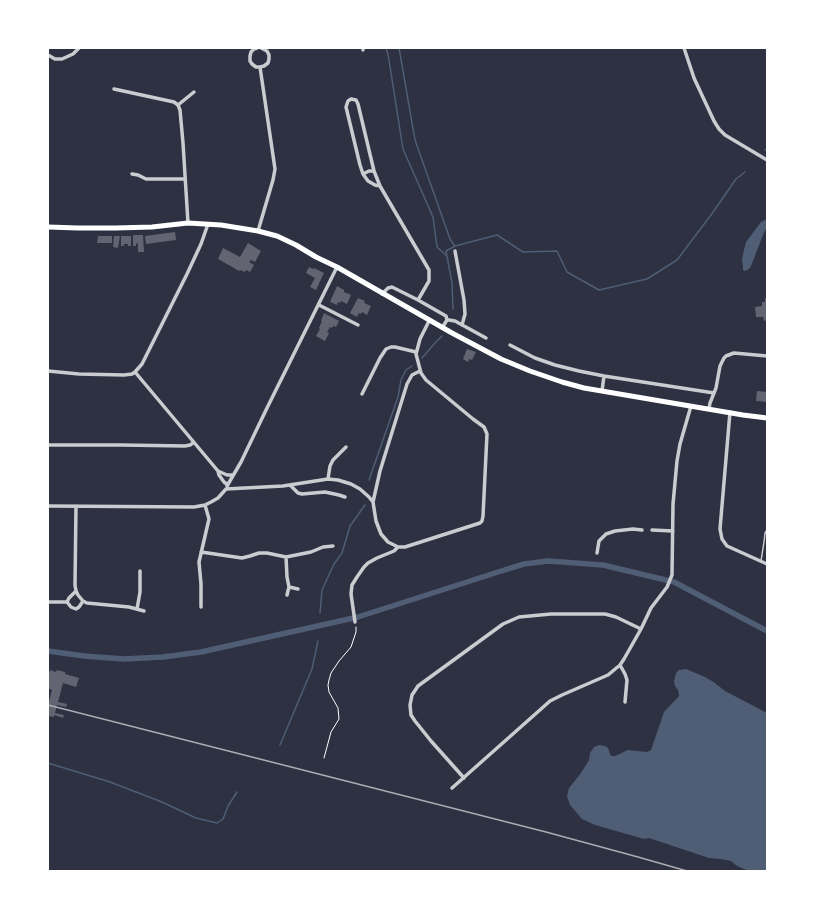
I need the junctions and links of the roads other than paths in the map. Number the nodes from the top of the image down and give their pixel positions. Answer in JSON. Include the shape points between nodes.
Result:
{"nodes":[{"id":1,"x":79,"y":48,"type":"edge"},
{"id":2,"x":257,"y":48,"type":"edge"},
{"id":3,"x":261,"y":48,"type":"edge"},
{"id":4,"x":684,"y":48,"type":"edge"},
{"id":5,"x":48,"y":55,"type":"edge"},
{"id":6,"x":260,"y":67,"type":"junction"},
{"id":7,"x":114,"y":89,"type":"dead end"},
{"id":8,"x":194,"y":92,"type":"dead end"},
{"id":9,"x":178,"y":105,"type":"junction"},
{"id":10,"x":767,"y":160,"type":"edge"},
{"id":11,"x":374,"y":171,"type":"junction"},
{"id":12,"x":132,"y":174,"type":"dead end"},
{"id":13,"x":363,"y":174,"type":"junction"},
{"id":14,"x":185,"y":179,"type":"junction"},
{"id":15,"x":380,"y":186,"type":"junction"},
{"id":16,"x":188,"y":224,"type":"junction"},
{"id":17,"x":208,"y":224,"type":"junction"},
{"id":18,"x":48,"y":227,"type":"edge"},
{"id":19,"x":258,"y":231,"type":"junction"},
{"id":20,"x":454,"y":251,"type":"dead end"},
{"id":21,"x":337,"y":267,"type":"junction"},
{"id":22,"x":382,"y":294,"type":"junction"},
{"id":23,"x":418,"y":300,"type":"junction"},
{"id":24,"x":318,"y":304,"type":"junction"},
{"id":25,"x":447,"y":320,"type":"junction"},
{"id":26,"x":429,"y":321,"type":"junction"},
{"id":27,"x":358,"y":325,"type":"dead end"},
{"id":28,"x":462,"y":325,"type":"junction"},
{"id":29,"x":442,"y":328,"type":"junction"},
{"id":30,"x":486,"y":338,"type":"dead end"},
{"id":31,"x":510,"y":345,"type":"dead end"},
{"id":32,"x":416,"y":352,"type":"junction"},
{"id":33,"x":767,"y":356,"type":"edge"},
{"id":34,"x":48,"y":371,"type":"edge"},
{"id":35,"x":420,"y":371,"type":"junction"},
{"id":36,"x":135,"y":372,"type":"junction"},
{"id":37,"x":604,"y":376,"type":"junction"},
{"id":38,"x":602,"y":391,"type":"junction"},
{"id":39,"x":714,"y":393,"type":"junction"},
{"id":40,"x":362,"y":394,"type":"dead end"},
{"id":41,"x":691,"y":406,"type":"junction"},
{"id":42,"x":709,"y":409,"type":"junction"},
{"id":43,"x":730,"y":412,"type":"junction"},
{"id":44,"x":767,"y":418,"type":"edge"},
{"id":45,"x":193,"y":443,"type":"junction"},
{"id":46,"x":48,"y":445,"type":"edge"},
{"id":47,"x":346,"y":447,"type":"dead end"},
{"id":48,"x":218,"y":471,"type":"junction"},
{"id":49,"x":233,"y":476,"type":"junction"},
{"id":50,"x":328,"y":479,"type":"junction"},
{"id":51,"x":228,"y":485,"type":"junction"},
{"id":52,"x":290,"y":485,"type":"junction"},
{"id":53,"x":226,"y":489,"type":"junction"},
{"id":54,"x":345,"y":498,"type":"dead end"},
{"id":55,"x":372,"y":502,"type":"junction"},
{"id":56,"x":205,"y":505,"type":"junction"},
{"id":57,"x":48,"y":506,"type":"edge"},
{"id":58,"x":76,"y":506,"type":"junction"},
{"id":59,"x":642,"y":530,"type":"dead end"},
{"id":60,"x":652,"y":530,"type":"dead end"},
{"id":61,"x":767,"y":530,"type":"edge"},
{"id":62,"x":673,"y":531,"type":"junction"},
{"id":63,"x":333,"y":546,"type":"dead end"},
{"id":64,"x":398,"y":547,"type":"junction"},
{"id":65,"x":201,"y":552,"type":"junction"},
{"id":66,"x":597,"y":553,"type":"dead end"},
{"id":67,"x":286,"y":557,"type":"junction"},
{"id":68,"x":761,"y":561,"type":"junction"},
{"id":69,"x":767,"y":564,"type":"edge"},
{"id":70,"x":140,"y":571,"type":"dead end"},
{"id":71,"x":289,"y":587,"type":"junction"},
{"id":72,"x":298,"y":589,"type":"dead end"},
{"id":73,"x":76,"y":590,"type":"junction"},
{"id":74,"x":287,"y":595,"type":"dead end"},
{"id":75,"x":83,"y":601,"type":"junction"},
{"id":76,"x":48,"y":602,"type":"edge"},
{"id":77,"x":67,"y":602,"type":"junction"},
{"id":78,"x":201,"y":607,"type":"dead end"},
{"id":79,"x":137,"y":609,"type":"junction"},
{"id":80,"x":144,"y":611,"type":"dead end"},
{"id":81,"x":355,"y":622,"type":"road end"},
{"id":82,"x":641,"y":629,"type":"junction"},
{"id":83,"x":620,"y":665,"type":"junction"},
{"id":84,"x":624,"y":702,"type":"dead end"},
{"id":85,"x":464,"y":778,"type":"junction"},
{"id":86,"x":452,"y":788,"type":"dead end"}],
"edges":[{"from":1,"to":5,"type":"street","via":[[62,59]]},
{"from":2,"to":6,"type":"street","via":[[251,52],[250,61],[256,67]]},
{"from":3,"to":6,"type":"street","via":[[267,51],[269,59],[268,63]]},
{"from":4,"to":10,"type":"street","via":[[694,78],[719,129]]},
{"from":6,"to":19,"type":"street","via":[[275,169]]},
{"from":7,"to":9,"type":"street"},
{"from":8,"to":9,"type":"street"},
{"from":9,"to":14,"type":"street"},
{"from":11,"to":13,"type":"street"},
{"from":11,"to":13,"type":"street","via":[[358,104],[356,100],[351,99],[346,107]]},
{"from":11,"to":15,"type":"street"},
{"from":12,"to":14,"type":"street","via":[[146,179]]},
{"from":13,"to":15,"type":"street","via":[[375,185]]},
{"from":14,"to":16,"type":"street"},
{"from":15,"to":23,"type":"street","via":[[429,270],[429,281]]},
{"from":16,"to":17,"type":"main road"},
{"from":16,"to":18,"type":"main road","via":[[114,228]]},
{"from":17,"to":19,"type":"main road"},
{"from":17,"to":36,"type":"street","via":[[187,274],[142,364]]},
{"from":19,"to":21,"type":"main road","via":[[277,236]]},
{"from":20,"to":28,"type":"street","via":[[464,300],[465,314]]},
{"from":21,"to":22,"type":"main road"},
{"from":21,"to":24,"type":"street"},
{"from":22,"to":23,"type":"street","via":[[392,287]]},
{"from":22,"to":26,"type":"main road"},
{"from":23,"to":25,"type":"street","via":[[444,314]]},
{"from":24,"to":27,"type":"street"},
{"from":24,"to":49,"type":"street"},
{"from":25,"to":28,"type":"street"},
{"from":25,"to":29,"type":"street"},
{"from":26,"to":29,"type":"main road"},
{"from":26,"to":32,"type":"street"},
{"from":28,"to":30,"type":"street"},
{"from":29,"to":38,"type":"main road","via":[[520,368],[562,382]]},
{"from":31,"to":37,"type":"street","via":[[555,365]]},
{"from":32,"to":35,"type":"street"},
{"from":32,"to":40,"type":"street","via":[[395,347],[386,349]]},
{"from":33,"to":39,"type":"street","via":[[734,353],[726,356],[720,366]]},
{"from":34,"to":36,"type":"street","via":[[124,375]]},
{"from":35,"to":55,"type":"street","via":[[412,375],[407,384]]},
{"from":35,"to":64,"type":"street","via":[[426,380],[487,431],[483,518],[478,523],[405,547]]},
{"from":36,"to":45,"type":"street"},
{"from":37,"to":38,"type":"street"},
{"from":37,"to":39,"type":"street"},
{"from":38,"to":41,"type":"main road"},
{"from":39,"to":42,"type":"street"},
{"from":41,"to":42,"type":"main road"},
{"from":41,"to":62,"type":"street","via":[[677,461]]},
{"from":42,"to":43,"type":"main road"},
{"from":43,"to":44,"type":"main road"},
{"from":43,"to":68,"type":"street","via":[[720,529],[722,539],[727,546]]},
{"from":45,"to":46,"type":"street","via":[[185,446]]},
{"from":45,"to":48,"type":"street"},
{"from":47,"to":50,"type":"street","via":[[333,460]]},
{"from":48,"to":49,"type":"street"},
{"from":48,"to":51,"type":"street"},
{"from":49,"to":51,"type":"street"},
{"from":50,"to":52,"type":"street"},
{"from":50,"to":55,"type":"street","via":[[351,484]]},
{"from":51,"to":53,"type":"street"},
{"from":52,"to":53,"type":"street"},
{"from":52,"to":54,"type":"street","via":[[302,494],[329,493]]},
{"from":53,"to":56,"type":"street","via":[[218,498]]},
{"from":55,"to":64,"type":"street","via":[[382,534],[388,542]]},
{"from":56,"to":58,"type":"street"},
{"from":56,"to":65,"type":"street","via":[[209,519]]},
{"from":57,"to":58,"type":"street"},
{"from":58,"to":73,"type":"street"},
{"from":59,"to":66,"type":"street","via":[[606,534],[599,541]]},
{"from":60,"to":62,"type":"street"},
{"from":61,"to":68,"type":"lane"},
{"from":62,"to":82,"type":"street","via":[[672,575]]},
{"from":63,"to":67,"type":"street"},
{"from":64,"to":81,"type":"street","via":[[366,565],[351,588]]},
{"from":65,"to":67,"type":"street","via":[[234,557],[264,552]]},
{"from":65,"to":78,"type":"street"},
{"from":67,"to":71,"type":"street"},
{"from":68,"to":69,"type":"street"},
{"from":70,"to":79,"type":"street"},
{"from":71,"to":72,"type":"street"},
{"from":71,"to":74,"type":"street"},
{"from":73,"to":75,"type":"street"},
{"from":73,"to":77,"type":"street"},
{"from":75,"to":77,"type":"street","via":[[77,608],[70,608]]},
{"from":75,"to":79,"type":"street"},
{"from":76,"to":77,"type":"street"},
{"from":79,"to":80,"type":"street"},
{"from":82,"to":83,"type":"street"},
{"from":82,"to":85,"type":"street","via":[[616,616],[605,614],[519,617],[502,624],[418,686],[411,698],[411,715]]},
{"from":83,"to":84,"type":"street","via":[[627,680]]},
{"from":83,"to":85,"type":"street","via":[[604,677],[550,701]]},
{"from":85,"to":86,"type":"street"}]}
